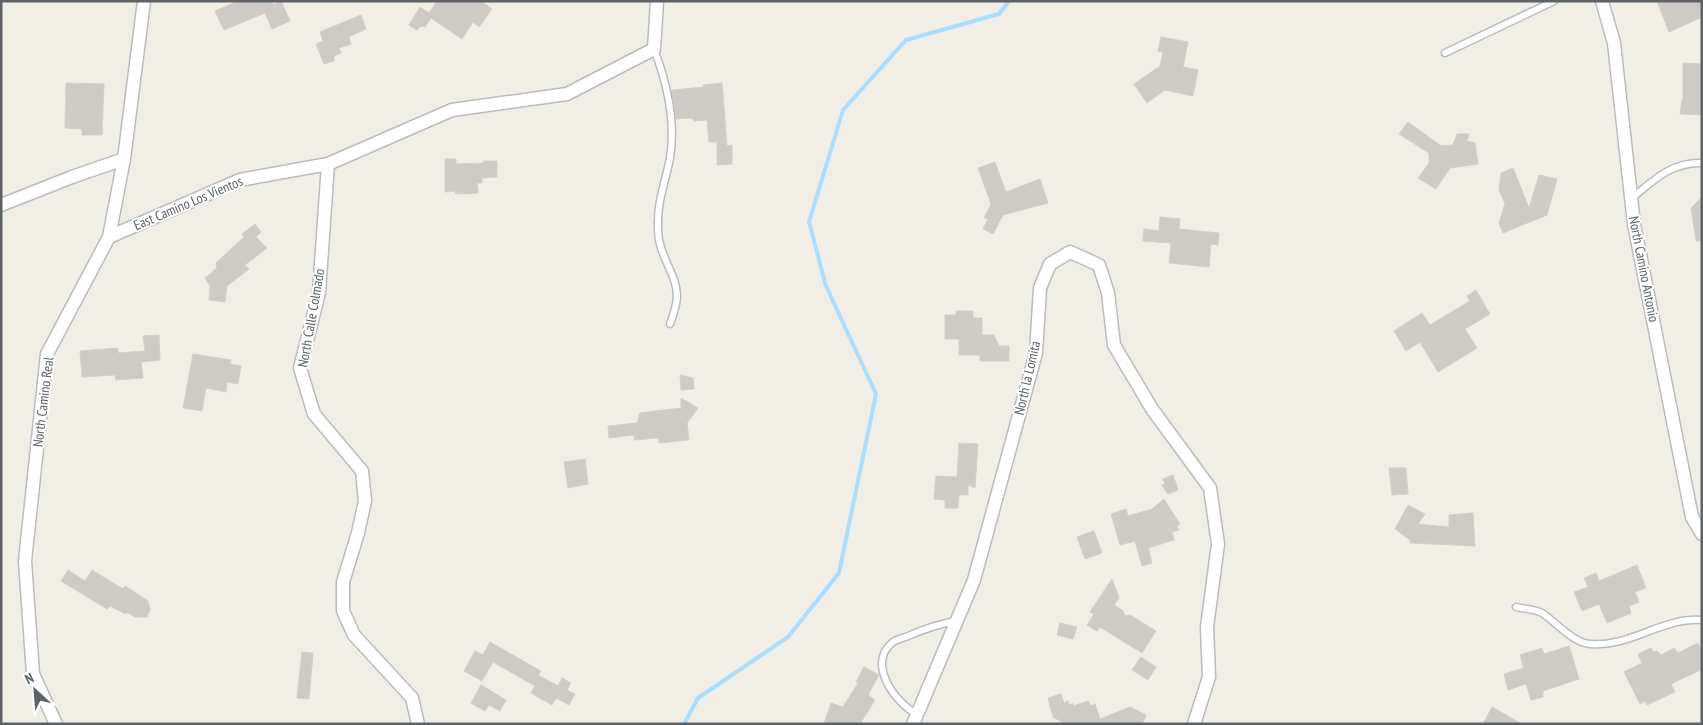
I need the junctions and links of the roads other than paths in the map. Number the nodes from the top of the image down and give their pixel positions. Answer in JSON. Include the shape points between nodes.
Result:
{"nodes":[{"id":1,"x":144,"y":1,"type":"edge"},
{"id":2,"x":658,"y":1,"type":"edge"},
{"id":3,"x":1554,"y":1,"type":"edge"},
{"id":4,"x":1602,"y":1,"type":"edge"},
{"id":5,"x":654,"y":49,"type":"junction"},
{"id":6,"x":1445,"y":53,"type":"dead end"},
{"id":7,"x":124,"y":159,"type":"junction"},
{"id":8,"x":1702,"y":163,"type":"edge"},
{"id":9,"x":328,"y":164,"type":"junction"},
{"id":10,"x":1632,"y":198,"type":"junction"},
{"id":11,"x":1,"y":205,"type":"edge"},
{"id":12,"x":108,"y":237,"type":"junction"},
{"id":13,"x":670,"y":324,"type":"dead end"},
{"id":14,"x":1702,"y":534,"type":"edge"},
{"id":15,"x":1516,"y":608,"type":"dead end"},
{"id":16,"x":1702,"y":620,"type":"edge"},
{"id":17,"x":957,"y":621,"type":"junction"},
{"id":18,"x":915,"y":719,"type":"edge"},
{"id":19,"x":56,"y":724,"type":"edge"},
{"id":20,"x":418,"y":724,"type":"edge"},
{"id":21,"x":1194,"y":724,"type":"edge"}],
"edges":[{"from":1,"to":7,"type":"street","name":"North Camino Real"},
{"from":2,"to":5,"type":"street"},
{"from":3,"to":6,"type":"lane"},
{"from":4,"to":10,"type":"street","name":"North Camino Antonio","via":[[1614,43]]},
{"from":5,"to":9,"type":"street","name":"East Camino Los Vientos","via":[[567,94],[452,110]]},
{"from":5,"to":13,"type":"lane","via":[[663,72],[672,134],[657,224],[659,243],[677,297]]},
{"from":7,"to":11,"type":"street"},
{"from":7,"to":12,"type":"street","name":"North Camino Real"},
{"from":8,"to":10,"type":"lane","via":[[1676,166]]},
{"from":9,"to":12,"type":"street","name":"East Camino Los Vientos","via":[[240,180]]},
{"from":9,"to":20,"type":"street","name":"North Calle Colmado","via":[[318,293],[300,368],[314,414],[362,471],[365,501],[344,582],[343,611],[354,635],[412,698]]},
{"from":10,"to":14,"type":"street","name":"North Camino Antonio","via":[[1634,224],[1692,517]]},
{"from":12,"to":19,"type":"street","name":"North Camino Real","via":[[47,354],[24,561],[33,674]]},
{"from":15,"to":16,"type":"lane","via":[[1540,612],[1571,636],[1589,644],[1617,642],[1678,621]]},
{"from":17,"to":18,"type":"street","name":"North la Lomita"},
{"from":17,"to":18,"type":"lane","via":[[937,624],[893,642],[884,654],[886,682],[894,697]]},
{"from":17,"to":21,"type":"street","name":"North la Lomita","via":[[974,580],[1036,353],[1040,288],[1050,264],[1070,252],[1099,266],[1108,293],[1114,344],[1152,409],[1210,488],[1218,544],[1207,627],[1208,677]]}]}
